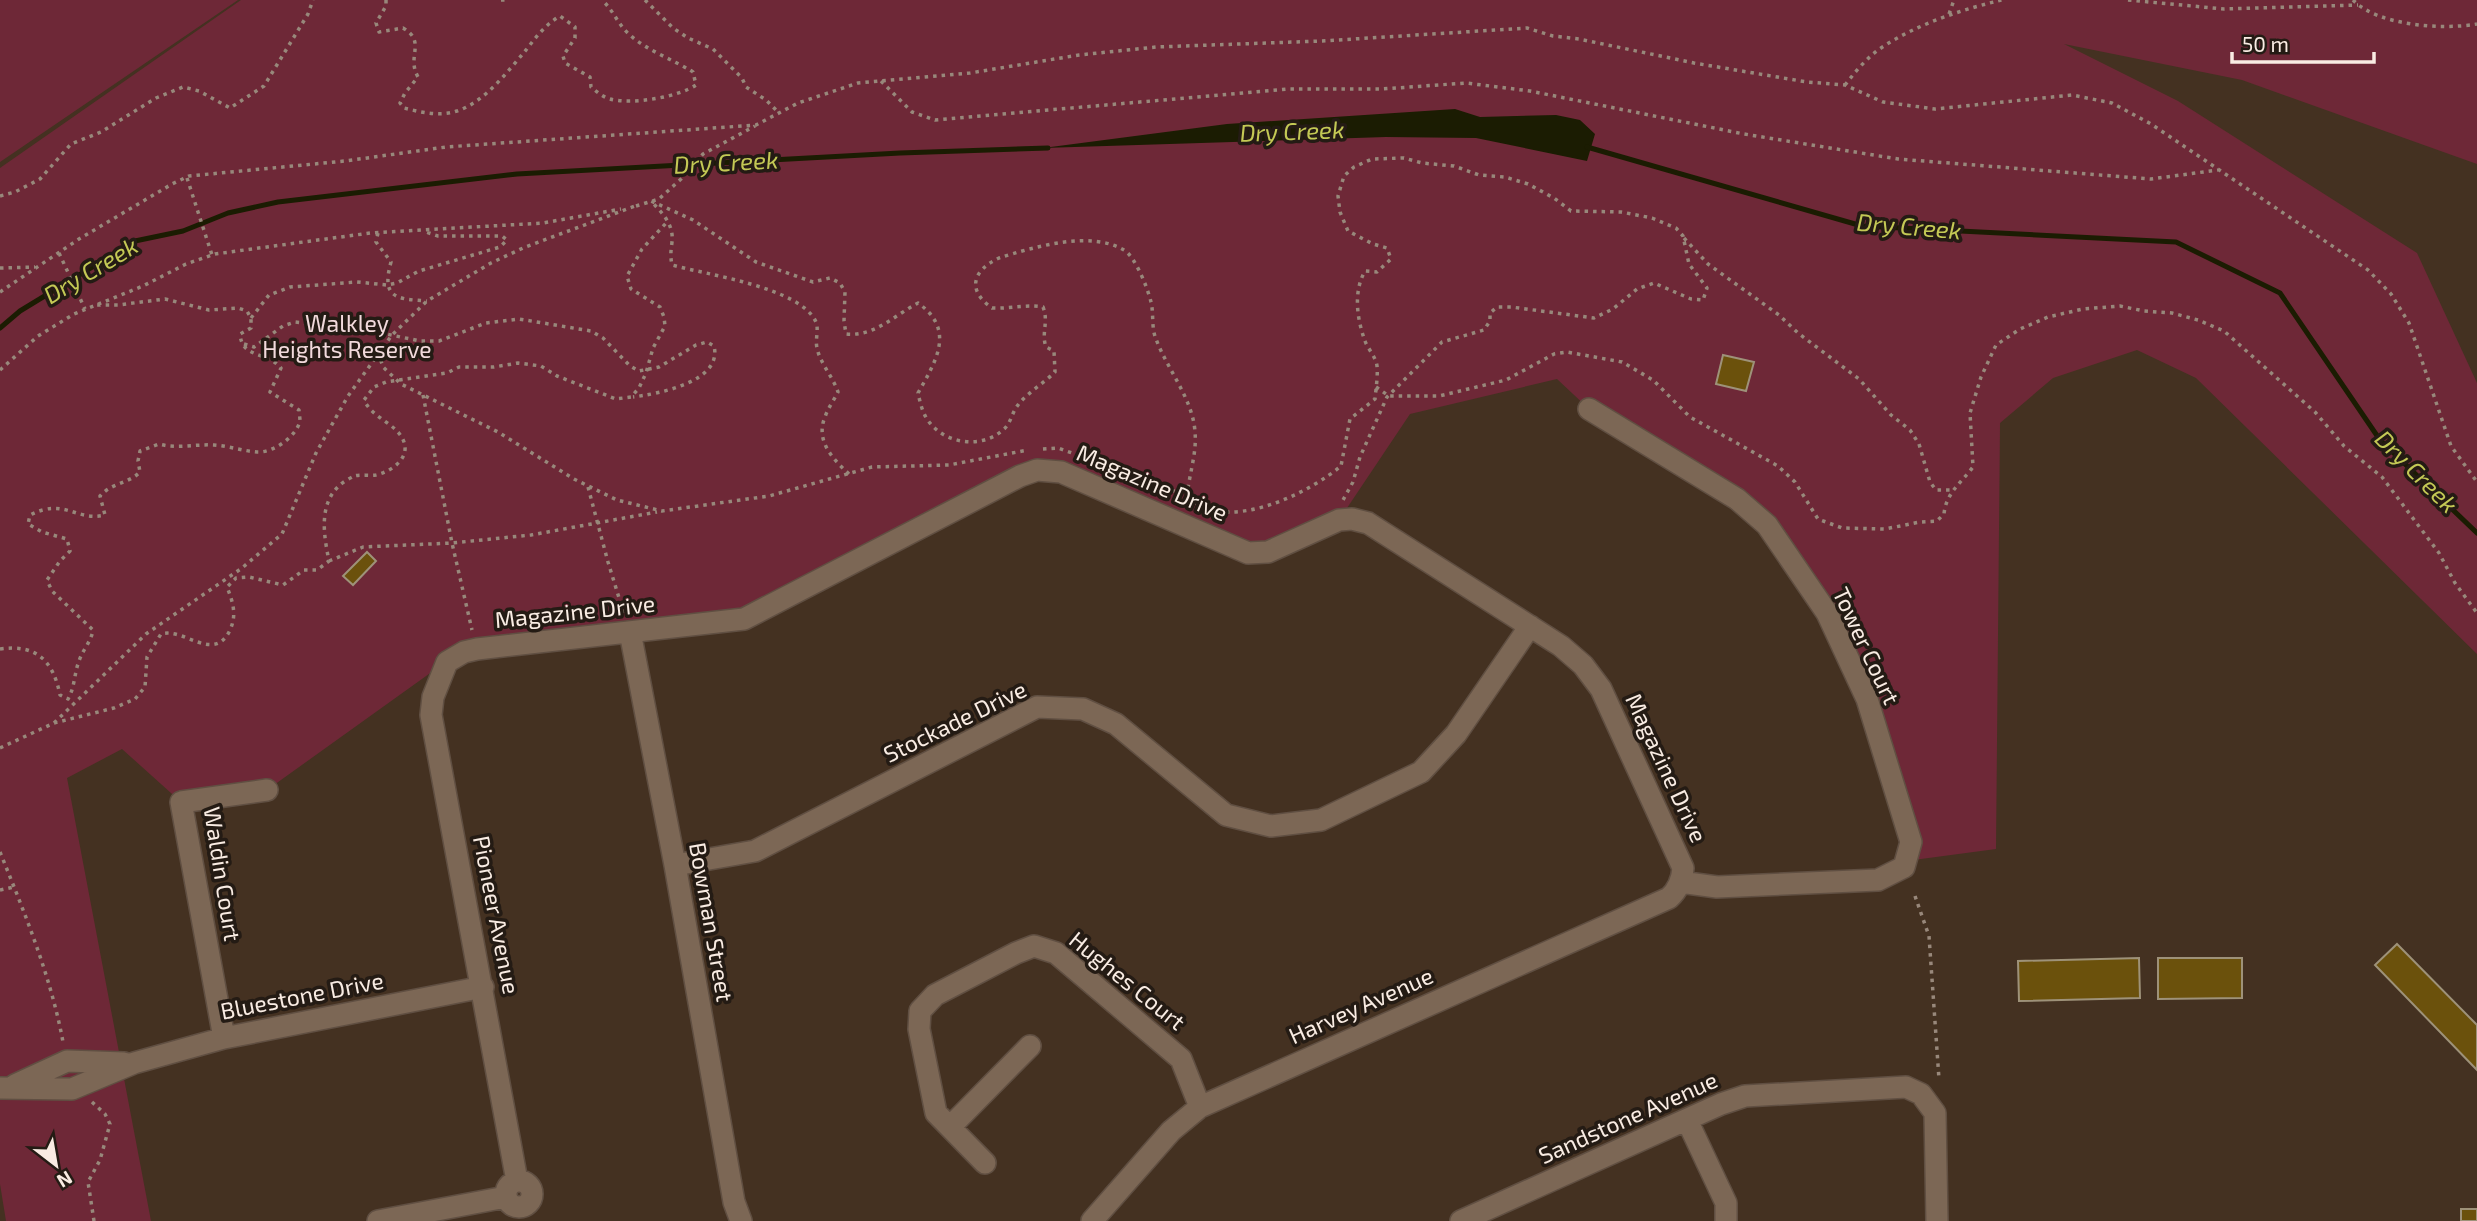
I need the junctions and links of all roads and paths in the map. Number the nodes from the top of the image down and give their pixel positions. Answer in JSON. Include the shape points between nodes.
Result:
{"nodes":[{"id":1,"x":313,"y":0,"type":"edge"},
{"id":2,"x":386,"y":0,"type":"edge"},
{"id":3,"x":602,"y":0,"type":"edge"},
{"id":4,"x":645,"y":0,"type":"edge"},
{"id":5,"x":1954,"y":0,"type":"edge"},
{"id":6,"x":2002,"y":0,"type":"edge"},
{"id":7,"x":2128,"y":0,"type":"edge"},
{"id":8,"x":2353,"y":0,"type":"edge"},
{"id":9,"x":2358,"y":5,"type":"junction"},
{"id":10,"x":1948,"y":15,"type":"junction"},
{"id":11,"x":2477,"y":24,"type":"edge"},
{"id":12,"x":881,"y":81,"type":"junction"},
{"id":13,"x":1845,"y":85,"type":"junction"},
{"id":14,"x":779,"y":113,"type":"junction"},
{"id":15,"x":756,"y":125,"type":"junction"},
{"id":16,"x":2220,"y":170,"type":"junction"},
{"id":17,"x":187,"y":177,"type":"junction"},
{"id":18,"x":0,"y":196,"type":"edge"},
{"id":19,"x":651,"y":201,"type":"junction"},
{"id":20,"x":635,"y":206,"type":"junction"},
{"id":21,"x":668,"y":221,"type":"junction"},
{"id":22,"x":422,"y":230,"type":"junction"},
{"id":23,"x":378,"y":233,"type":"junction"},
{"id":24,"x":1683,"y":236,"type":"junction"},
{"id":25,"x":59,"y":253,"type":"junction"},
{"id":26,"x":212,"y":255,"type":"junction"},
{"id":27,"x":35,"y":267,"type":"junction"},
{"id":28,"x":0,"y":268,"type":"edge"},
{"id":29,"x":387,"y":285,"type":"junction"},
{"id":30,"x":0,"y":292,"type":"edge"},
{"id":31,"x":427,"y":301,"type":"junction"},
{"id":32,"x":96,"y":304,"type":"junction"},
{"id":33,"x":85,"y":309,"type":"junction"},
{"id":34,"x":251,"y":318,"type":"junction"},
{"id":35,"x":392,"y":335,"type":"junction"},
{"id":36,"x":241,"y":342,"type":"junction"},
{"id":37,"x":378,"y":352,"type":"junction"},
{"id":38,"x":0,"y":370,"type":"edge"},
{"id":39,"x":647,"y":371,"type":"junction"},
{"id":40,"x":396,"y":380,"type":"junction"},
{"id":41,"x":1376,"y":387,"type":"junction"},
{"id":42,"x":423,"y":395,"type":"junction"},
{"id":43,"x":1389,"y":396,"type":"junction"},
{"id":44,"x":631,"y":397,"type":"junction"},
{"id":45,"x":1589,"y":409,"type":"dead end"},
{"id":46,"x":2477,"y":482,"type":"edge"},
{"id":47,"x":588,"y":485,"type":"junction"},
{"id":48,"x":1952,"y":490,"type":"junction"},
{"id":49,"x":1334,"y":506,"type":"dead end"},
{"id":50,"x":1191,"y":508,"type":"dead end"},
{"id":51,"x":1259,"y":508,"type":"dead end"},
{"id":52,"x":662,"y":511,"type":"junction"},
{"id":53,"x":597,"y":523,"type":"junction"},
{"id":54,"x":452,"y":543,"type":"junction"},
{"id":55,"x":329,"y":561,"type":"junction"},
{"id":56,"x":2477,"y":612,"type":"edge"},
{"id":57,"x":1530,"y":626,"type":"junction"},
{"id":58,"x":630,"y":632,"type":"junction"},
{"id":59,"x":0,"y":649,"type":"edge"},
{"id":60,"x":477,"y":649,"type":"junction"},
{"id":61,"x":447,"y":662,"type":"joint"},
{"id":62,"x":54,"y":723,"type":"junction"},
{"id":63,"x":0,"y":748,"type":"edge"},
{"id":64,"x":267,"y":790,"type":"dead end"},
{"id":65,"x":0,"y":852,"type":"edge"},
{"id":66,"x":675,"y":865,"type":"junction"},
{"id":67,"x":1680,"y":882,"type":"junction"},
{"id":68,"x":14,"y":887,"type":"junction"},
{"id":69,"x":0,"y":890,"type":"edge"},
{"id":70,"x":1915,"y":896,"type":"dead end"},
{"id":71,"x":483,"y":988,"type":"junction"},
{"id":72,"x":224,"y":1038,"type":"junction"},
{"id":73,"x":1030,"y":1046,"type":"dead end"},
{"id":74,"x":67,"y":1061,"type":"junction"},
{"id":75,"x":134,"y":1063,"type":"junction"},
{"id":76,"x":1938,"y":1079,"type":"dead end"},
{"id":77,"x":4,"y":1088,"type":"edge"},
{"id":78,"x":72,"y":1089,"type":"junction"},
{"id":79,"x":1200,"y":1107,"type":"junction"},
{"id":80,"x":1687,"y":1120,"type":"junction"},
{"id":81,"x":950,"y":1128,"type":"junction"},
{"id":82,"x":985,"y":1163,"type":"dead end"},
{"id":83,"x":517,"y":1202,"type":"edge"},
{"id":84,"x":94,"y":1221,"type":"edge"},
{"id":85,"x":378,"y":1221,"type":"edge"},
{"id":86,"x":741,"y":1221,"type":"edge"},
{"id":87,"x":1092,"y":1221,"type":"edge"},
{"id":88,"x":1461,"y":1221,"type":"edge"},
{"id":89,"x":1726,"y":1221,"type":"edge"},
{"id":90,"x":1937,"y":1221,"type":"edge"}],
"edges":[{"from":1,"to":18,"type":"path","via":[[264,86],[230,107],[183,88],[156,98],[102,132],[71,144],[40,179]]},
{"from":2,"to":3,"type":"path","via":[[376,23],[379,32],[402,28],[412,33],[416,43],[413,60],[418,77],[400,103],[404,108],[443,114],[458,111],[482,96],[560,16],[575,27],[575,38],[563,56],[565,63],[590,77],[599,94],[611,99],[640,99],[676,94],[696,85],[693,72],[629,35]]},
{"from":4,"to":14,"type":"path","via":[[673,28],[713,49],[746,87]]},
{"from":5,"to":10,"type":"path"},
{"from":6,"to":10,"type":"path"},
{"from":7,"to":9,"type":"path","via":[[2224,9]]},
{"from":8,"to":9,"type":"path"},
{"from":9,"to":11,"type":"path","via":[[2382,19],[2424,25]]},
{"from":10,"to":13,"type":"path","via":[[1883,46]]},
{"from":12,"to":13,"type":"path","via":[[1156,47],[1527,28],[1694,63]]},
{"from":12,"to":14,"type":"path","via":[[834,90]]},
{"from":12,"to":16,"type":"path","via":[[912,111],[934,120],[1288,89],[1465,83],[1898,159],[2151,179]]},
{"from":13,"to":16,"type":"path","via":[[1883,102],[1935,109],[2072,95],[2112,103]]},
{"from":14,"to":15,"type":"path"},
{"from":15,"to":17,"type":"path","via":[[446,147]]},
{"from":15,"to":19,"type":"path","via":[[703,154],[667,193]]},
{"from":16,"to":46,"type":"path","via":[[2368,270],[2391,294],[2409,323],[2451,446]]},
{"from":17,"to":25,"type":"path"},
{"from":17,"to":26,"type":"path"},
{"from":19,"to":20,"type":"path"},
{"from":19,"to":21,"type":"path"},
{"from":19,"to":50,"type":"path","via":[[694,220],[756,262],[813,282],[830,278],[840,283],[845,292],[846,334],[859,335],[887,323],[918,303],[932,312],[941,347],[918,393],[920,403],[939,432],[973,443],[1005,428],[1018,405],[1055,372],[1056,362],[1043,338],[1047,317],[1043,307],[992,308],[978,295],[979,273],[999,258],[1068,240],[1126,251],[1151,301],[1154,333],[1163,357],[1190,411],[1195,432],[1187,496]]},
{"from":20,"to":22,"type":"path","via":[[543,223]]},
{"from":20,"to":31,"type":"path","via":[[512,253]]},
{"from":21,"to":39,"type":"path","via":[[642,249],[627,276],[631,289],[660,307],[664,317],[665,327]]},
{"from":21,"to":52,"type":"path","via":[[672,265],[800,303],[818,324],[816,346],[838,392],[825,415],[824,444],[849,474],[769,496]]},
{"from":22,"to":23,"type":"path"},
{"from":22,"to":29,"type":"path","via":[[439,236],[502,236],[507,240],[500,247]]},
{"from":23,"to":26,"type":"path"},
{"from":23,"to":29,"type":"path","via":[[376,242],[391,262]]},
{"from":24,"to":41,"type":"path","via":[[1652,218],[1571,211],[1528,184],[1479,176],[1454,166],[1404,158],[1372,159],[1354,167],[1344,176],[1339,212],[1348,231],[1387,248],[1391,258],[1377,272],[1365,271],[1357,295],[1365,343],[1377,363]]},
{"from":24,"to":43,"type":"path","via":[[1689,264],[1707,288],[1703,300],[1654,283],[1594,318],[1497,307],[1484,330],[1442,342]]},
{"from":24,"to":48,"type":"path","via":[[1708,264],[1859,379],[1910,430],[1930,482],[1936,489]]},
{"from":25,"to":27,"type":"path"},
{"from":25,"to":33,"type":"path"},
{"from":26,"to":32,"type":"path"},
{"from":27,"to":28,"type":"path"},
{"from":27,"to":30,"type":"path"},
{"from":29,"to":31,"type":"path","via":[[400,300]]},
{"from":29,"to":34,"type":"path","via":[[357,282],[290,287],[269,295]]},
{"from":31,"to":35,"type":"path"},
{"from":32,"to":33,"type":"path"},
{"from":32,"to":34,"type":"path","via":[[165,299],[209,310],[238,308]]},
{"from":33,"to":38,"type":"path","via":[[38,336]]},
{"from":34,"to":36,"type":"path","via":[[251,328],[240,334]]},
{"from":35,"to":36,"type":"path","via":[[295,322],[254,347]]},
{"from":35,"to":37,"type":"path"},
{"from":35,"to":39,"type":"path","via":[[439,341],[486,323],[537,321],[591,331],[630,366]]},
{"from":36,"to":59,"type":"path","via":[[248,351],[274,360],[281,368],[270,392],[299,410],[300,421],[291,435],[261,452],[188,444],[172,448],[159,443],[141,452],[140,472],[134,479],[107,488],[100,496],[105,515],[61,507],[46,507],[30,515],[28,524],[35,529],[67,539],[70,551],[47,580],[52,591],[93,630],[92,639],[80,657],[68,699],[60,695],[51,666],[41,656],[30,649]]},
{"from":37,"to":40,"type":"path","via":[[383,368]]},
{"from":37,"to":62,"type":"path","via":[[316,453],[282,534],[243,568],[146,634]]},
{"from":39,"to":44,"type":"path"},
{"from":39,"to":44,"type":"path","via":[[696,345],[711,343],[716,350],[703,373],[681,387]]},
{"from":40,"to":42,"type":"path"},
{"from":40,"to":44,"type":"path","via":[[459,367],[518,363],[541,366],[616,399]]},
{"from":40,"to":55,"type":"path","via":[[374,387],[364,400],[369,410],[403,439],[404,456],[379,475],[354,476],[339,486],[324,522]]},
{"from":41,"to":43,"type":"path"},
{"from":41,"to":51,"type":"path","via":[[1374,399],[1350,419],[1341,466],[1283,500]]},
{"from":42,"to":47,"type":"path"},
{"from":42,"to":54,"type":"path"},
{"from":43,"to":48,"type":"path","via":[[1439,396],[1506,380],[1554,354],[1587,354],[1622,362],[1653,380],[1690,417],[1778,466],[1795,482],[1818,519],[1842,527],[1885,529],[1937,521]]},
{"from":43,"to":49,"type":"path","via":[[1345,499]]},
{"from":45,"to":67,"type":"street","name":"Tower Court","via":[[1737,499],[1767,525],[1827,613],[1867,699],[1911,842],[1904,867],[1878,880],[1717,887]]},
{"from":47,"to":52,"type":"path","via":[[617,500]]},
{"from":47,"to":53,"type":"path"},
{"from":48,"to":56,"type":"path","via":[[1973,467],[1970,413],[1996,345],[2048,317],[2083,309],[2120,306],[2172,313],[2224,331],[2382,477]]},
{"from":52,"to":53,"type":"path"},
{"from":53,"to":54,"type":"path"},
{"from":53,"to":58,"type":"path"},
{"from":54,"to":55,"type":"path","via":[[363,547]]},
{"from":54,"to":60,"type":"path"},
{"from":55,"to":62,"type":"path","via":[[317,570],[304,570],[283,585],[236,578],[228,587],[234,620],[225,639],[209,645],[169,631],[161,634],[147,657],[145,688],[135,699]]},
{"from":57,"to":58,"type":"street","name":"Magazine Drive","via":[[1360,520],[1339,520],[1268,552],[1248,553],[1046,469],[1020,476],[744,619]]},
{"from":57,"to":66,"type":"street","name":"Stockade Drive","via":[[1456,734],[1421,772],[1321,820],[1271,826],[1226,815],[1116,724],[1083,709],[1037,706],[755,851]]},
{"from":57,"to":67,"type":"street","name":"Magazine Drive","via":[[1571,653],[1601,689],[1684,868]]},
{"from":58,"to":60,"type":"street","name":"Magazine Drive"},
{"from":58,"to":66,"type":"street","name":"Bowman Street"},
{"from":60,"to":61,"type":"street","name":"Magazine Drive"},
{"from":61,"to":71,"type":"street","name":"Pioneer Avenue","via":[[431,715]]},
{"from":62,"to":63,"type":"path"},
{"from":64,"to":72,"type":"street","name":"Waldin Court","via":[[181,802]]},
{"from":65,"to":68,"type":"path"},
{"from":66,"to":86,"type":"street","name":"Bowman Street"},
{"from":67,"to":79,"type":"street","name":"Harvey Avenue","via":[[1668,898]]},
{"from":68,"to":69,"type":"path"},
{"from":68,"to":74,"type":"path","via":[[57,1010]]},
{"from":70,"to":76,"type":"path","via":[[1929,936]]},
{"from":71,"to":72,"type":"street","name":"Bluestone Drive"},
{"from":71,"to":83,"type":"street","name":"Pioneer Avenue"},
{"from":72,"to":75,"type":"street","name":"Bluestone Drive"},
{"from":73,"to":81,"type":"street"},
{"from":74,"to":75,"type":"street","name":"Bluestone Drive"},
{"from":74,"to":77,"type":"street","name":"Bluestone Drive"},
{"from":75,"to":78,"type":"street","name":"Bluestone Drive"},
{"from":77,"to":78,"type":"street","name":"Bluestone Drive"},
{"from":78,"to":84,"type":"path","via":[[77,1102],[97,1105],[110,1124],[88,1182]]},
{"from":79,"to":81,"type":"street","name":"Hughes Court","via":[[1181,1059],[1056,953],[1034,946],[935,995],[920,1012],[919,1029],[936,1113]]},
{"from":79,"to":87,"type":"street","name":"Harvey Avenue","via":[[1171,1131]]},
{"from":80,"to":88,"type":"street","name":"Sandstone Avenue"},
{"from":80,"to":89,"type":"street","via":[[1726,1203]]},
{"from":80,"to":90,"type":"street","name":"Sandstone Avenue","via":[[1745,1097],[1906,1087],[1921,1094],[1935,1113]]},
{"from":81,"to":82,"type":"street","name":"Hughes Court"},
{"from":83,"to":85,"type":"street"}]}
